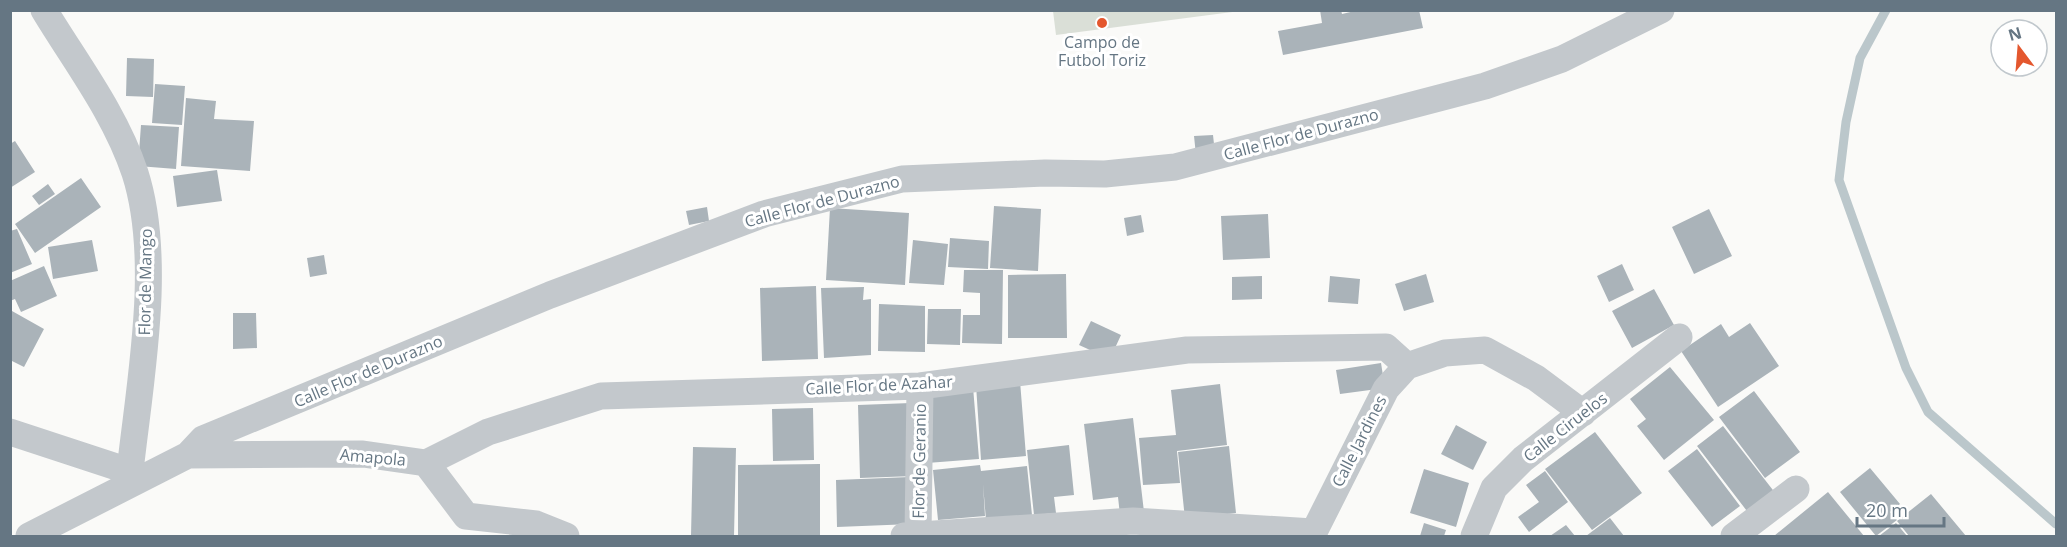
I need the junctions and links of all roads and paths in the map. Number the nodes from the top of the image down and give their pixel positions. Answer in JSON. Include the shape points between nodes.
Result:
{"nodes":[{"id":1,"x":44,"y":10,"type":"edge"},
{"id":2,"x":1661,"y":10,"type":"edge"},
{"id":3,"x":1678,"y":337,"type":"dead end"},
{"id":4,"x":1407,"y":366,"type":"junction"},
{"id":5,"x":921,"y":386,"type":"junction"},
{"id":6,"x":1583,"y":413,"type":"junction"},
{"id":7,"x":10,"y":432,"type":"edge"},
{"id":8,"x":188,"y":454,"type":"junction"},
{"id":9,"x":426,"y":463,"type":"junction"},
{"id":10,"x":137,"y":473,"type":"junction"},
{"id":11,"x":1796,"y":489,"type":"dead end"},
{"id":12,"x":467,"y":526,"type":"edge"},
{"id":13,"x":1073,"y":531,"type":"edge"},
{"id":14,"x":1312,"y":534,"type":"edge"},
{"id":15,"x":913,"y":536,"type":"edge"},
{"id":16,"x":1475,"y":536,"type":"edge"},
{"id":17,"x":29,"y":537,"type":"edge"},
{"id":18,"x":566,"y":537,"type":"edge"},
{"id":19,"x":1734,"y":537,"type":"edge"}],
"edges":[{"from":1,"to":10,"type":"street","name":"Flor de Mango","via":[[107,109],[135,172],[146,220]]},
{"from":2,"to":8,"type":"street","name":"Calle Flor de Durazno","via":[[1562,59],[1485,86],[1175,167],[1105,174],[902,179],[764,214],[550,295],[273,410],[203,440]]},
{"from":3,"to":6,"type":"street","name":"Calle Ciruelos"},
{"from":4,"to":5,"type":"street","name":"Calle Flor de Azahar","via":[[1386,347],[1187,350]]},
{"from":4,"to":6,"type":"street","name":"Calle Jardines","via":[[1445,353],[1485,350],[1536,378]]},
{"from":4,"to":14,"type":"street","name":"Calle Jardines","via":[[1386,389]]},
{"from":5,"to":9,"type":"street","name":"Calle Flor de Azahar","via":[[601,396],[488,432]]},
{"from":5,"to":15,"type":"street","name":"Flor de Geranio"},
{"from":6,"to":16,"type":"street","name":"Calle Ciruelos","via":[[1523,459],[1494,488]]},
{"from":7,"to":10,"type":"street"},
{"from":8,"to":9,"type":"street","name":"Amapola","via":[[363,454]]},
{"from":8,"to":10,"type":"street","name":"Calle Flor de Durazno"},
{"from":9,"to":12,"type":"street","name":"Amapola"},
{"from":10,"to":17,"type":"street","name":"Calle Flor de Durazno"},
{"from":11,"to":19,"type":"street"},
{"from":12,"to":18,"type":"street","name":"Amapola","via":[[536,524]]},
{"from":13,"to":14,"type":"street","via":[[1133,521]]},
{"from":13,"to":15,"type":"street"}]}
